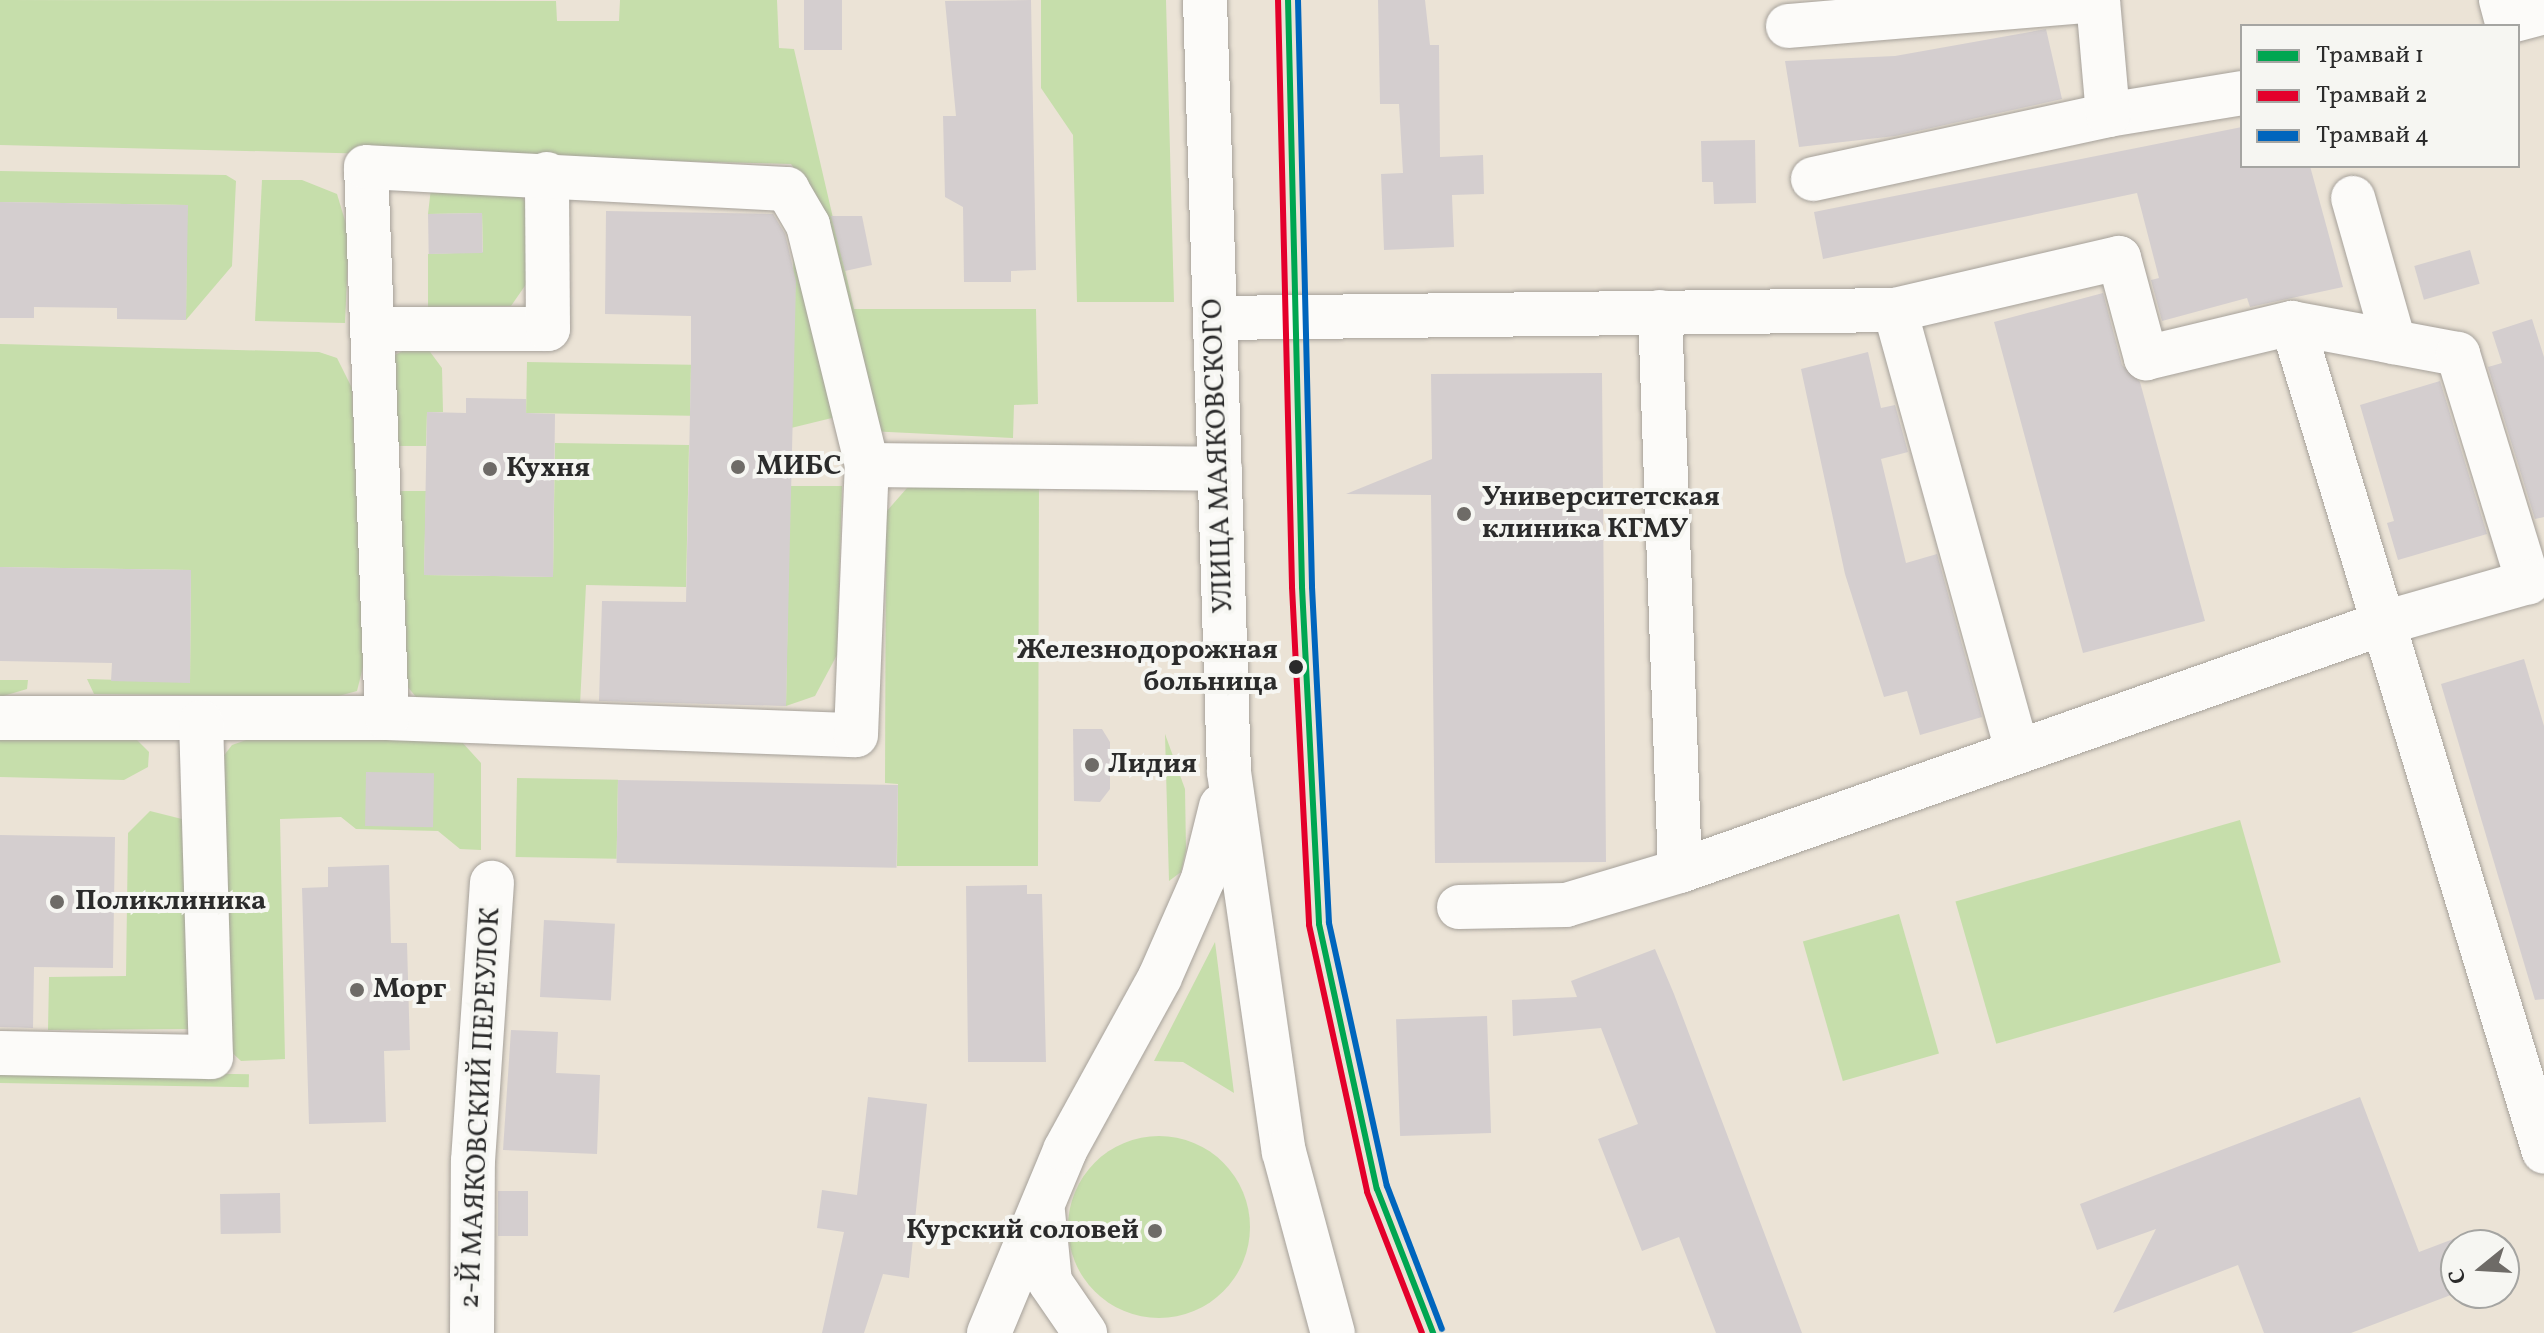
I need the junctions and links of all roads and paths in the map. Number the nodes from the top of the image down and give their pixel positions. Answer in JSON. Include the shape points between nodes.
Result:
{"nodes":[{"id":1,"x":1205,"y":0,"type":"edge"},
{"id":2,"x":2098,"y":0,"type":"edge"},
{"id":3,"x":1788,"y":26,"type":"dead end"},
{"id":4,"x":2240,"y":93,"type":"edge"},
{"id":5,"x":2108,"y":115,"type":"junction"},
{"id":6,"x":547,"y":174,"type":"junction"},
{"id":7,"x":1813,"y":179,"type":"dead end"},
{"id":8,"x":2353,"y":198,"type":"dead end"},
{"id":9,"x":1895,"y":310,"type":"junction"},
{"id":10,"x":1660,"y":312,"type":"junction"},
{"id":11,"x":1215,"y":318,"type":"junction"},
{"id":12,"x":2292,"y":323,"type":"junction"},
{"id":13,"x":373,"y":329,"type":"junction"},
{"id":14,"x":2394,"y":342,"type":"junction"},
{"id":15,"x":867,"y":465,"type":"junction"},
{"id":16,"x":1220,"y":469,"type":"junction"},
{"id":17,"x":2381,"y":624,"type":"junction"},
{"id":18,"x":0,"y":718,"type":"edge"},
{"id":19,"x":387,"y":718,"type":"junction"},
{"id":20,"x":201,"y":722,"type":"junction"},
{"id":21,"x":2017,"y":750,"type":"junction"},
{"id":22,"x":1229,"y":772,"type":"junction"},
{"id":23,"x":1680,"y":871,"type":"junction"},
{"id":24,"x":492,"y":883,"type":"dead end"},
{"id":25,"x":1459,"y":907,"type":"dead end"},
{"id":26,"x":0,"y":1053,"type":"edge"},
{"id":27,"x":2544,"y":1152,"type":"edge"},
{"id":28,"x":1047,"y":1194,"type":"junction"},
{"id":29,"x":472,"y":1333,"type":"edge"},
{"id":30,"x":989,"y":1333,"type":"edge"},
{"id":31,"x":1085,"y":1333,"type":"edge"},
{"id":32,"x":1333,"y":1333,"type":"edge"}],
"edges":[{"from":1,"to":11,"type":"main road","name":"УЛИЦА МАЯКОВСКОГО"},
{"from":2,"to":3,"type":"main road"},
{"from":2,"to":5,"type":"main road"},
{"from":4,"to":5,"type":"main road"},
{"from":5,"to":7,"type":"main road"},
{"from":6,"to":13,"type":"main road","via":[[548,329]]},
{"from":6,"to":13,"type":"main road","via":[[366,167]]},
{"from":6,"to":15,"type":"main road","via":[[787,189],[808,225]]},
{"from":8,"to":14,"type":"main road"},
{"from":9,"to":10,"type":"main road"},
{"from":9,"to":12,"type":"main road","via":[[2119,258],[2146,358]]},
{"from":9,"to":21,"type":"main road"},
{"from":10,"to":11,"type":"main road"},
{"from":10,"to":23,"type":"main road"},
{"from":11,"to":16,"type":"main road","name":"УЛИЦА МАЯКОВСКОГО"},
{"from":12,"to":14,"type":"main road"},
{"from":12,"to":17,"type":"main road"},
{"from":13,"to":19,"type":"main road"},
{"from":14,"to":17,"type":"main road","via":[[2458,354],[2528,582]]},
{"from":15,"to":16,"type":"main road"},
{"from":15,"to":19,"type":"main road","via":[[856,735]]},
{"from":16,"to":22,"type":"main road","name":"УЛИЦА МАЯКОВСКОГО"},
{"from":17,"to":21,"type":"main road"},
{"from":17,"to":27,"type":"main road"},
{"from":18,"to":20,"type":"main road"},
{"from":19,"to":20,"type":"main road"},
{"from":20,"to":26,"type":"main road","via":[[211,1057]]},
{"from":21,"to":23,"type":"main road"},
{"from":22,"to":28,"type":"main road","via":[[1203,879]]},
{"from":22,"to":32,"type":"main road","name":"УЛИЦА МАЯКОВСКОГО","via":[[1282,1137]]},
{"from":23,"to":25,"type":"main road","via":[[1566,905]]},
{"from":24,"to":29,"type":"main road","name":"2-Й МАЯКОВСКИЙ ПЕРЕУЛОК","via":[[473,1161]]},
{"from":28,"to":30,"type":"main road"},
{"from":28,"to":31,"type":"main road","via":[[1042,1252],[1064,1308]]}]}
